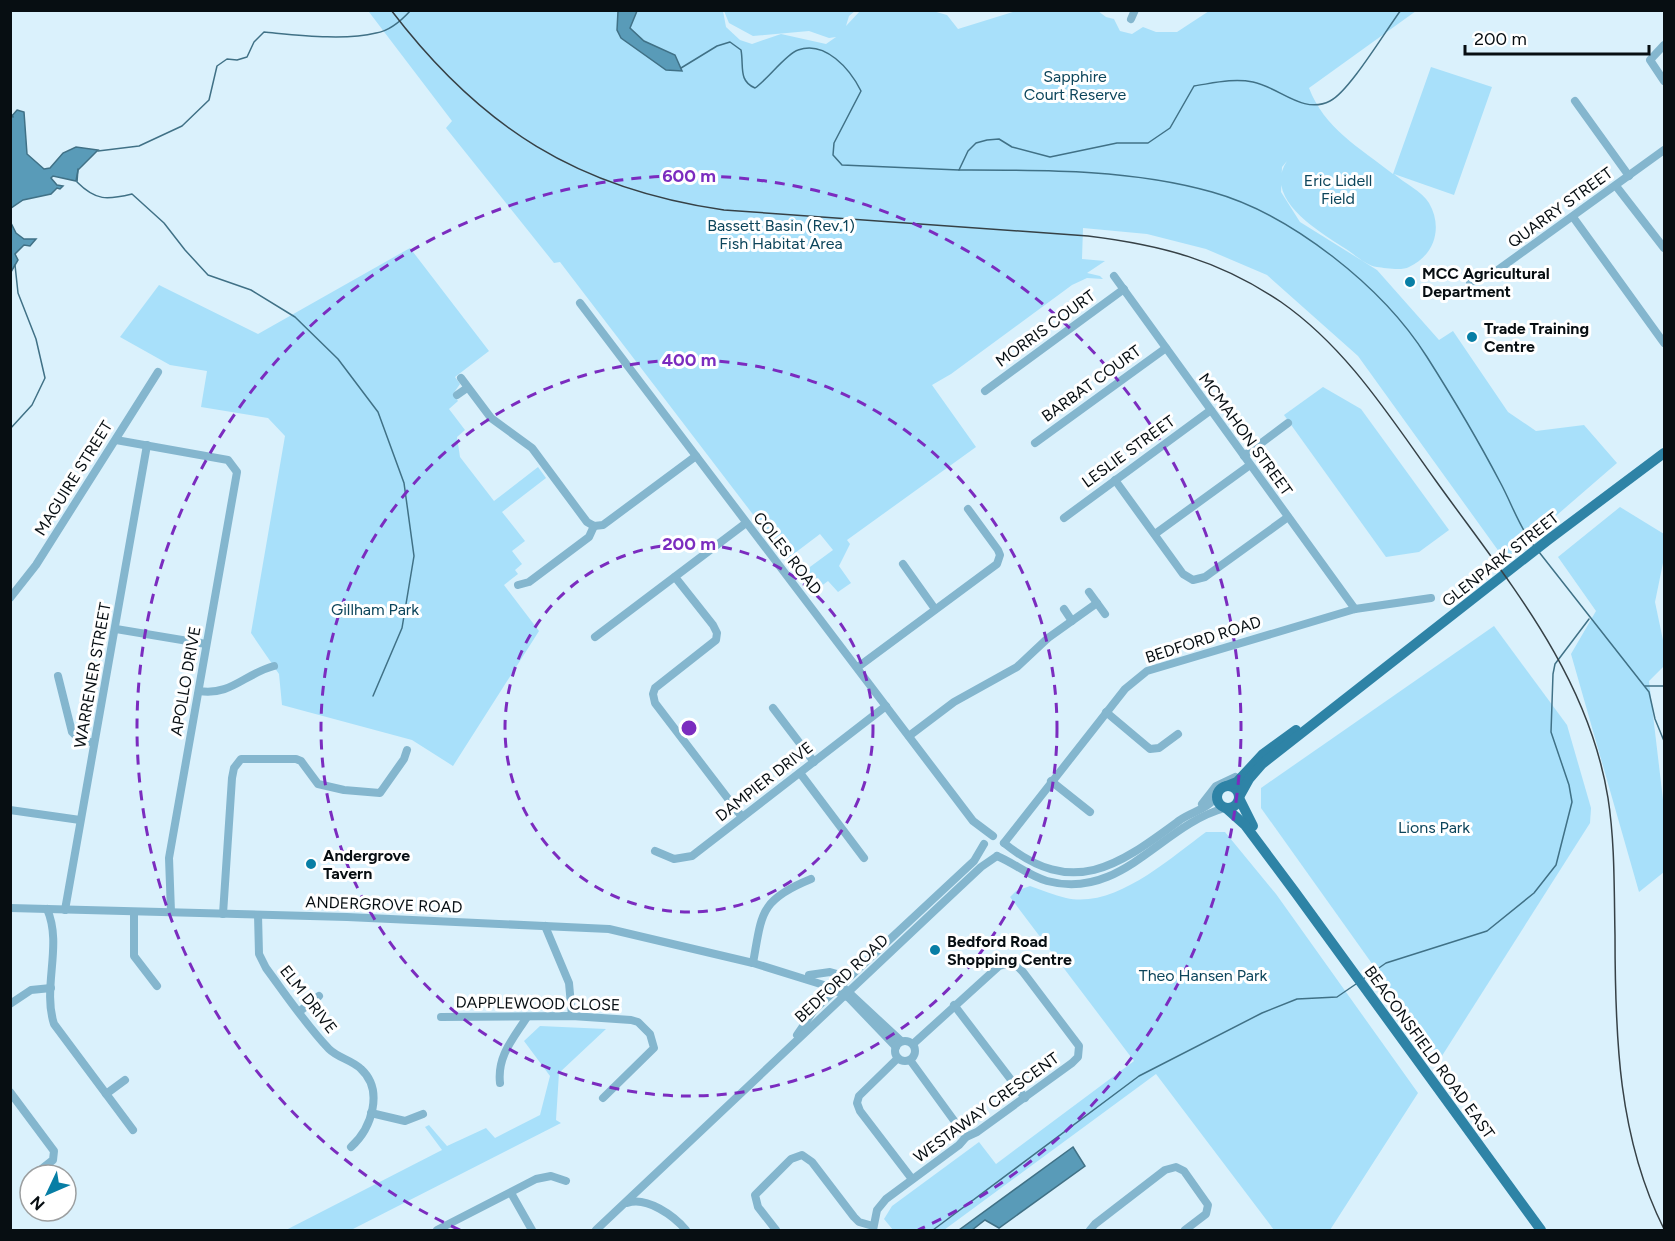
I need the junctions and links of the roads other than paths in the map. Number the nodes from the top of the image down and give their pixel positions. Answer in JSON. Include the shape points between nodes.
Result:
{"nodes":[{"id":1,"x":1665,"y":45,"type":"edge"},
{"id":2,"x":1665,"y":81,"type":"edge"},
{"id":3,"x":1575,"y":101,"type":"dead end"},
{"id":4,"x":1665,"y":150,"type":"edge"},
{"id":5,"x":1629,"y":176,"type":"junction"},
{"id":6,"x":1616,"y":186,"type":"junction"},
{"id":7,"x":1573,"y":217,"type":"junction"},
{"id":8,"x":1665,"y":248,"type":"edge"},
{"id":9,"x":1114,"y":276,"type":"dead end"},
{"id":10,"x":1470,"y":282,"type":"dead end"},
{"id":11,"x":1124,"y":289,"type":"junction"},
{"id":12,"x":580,"y":303,"type":"dead end"},
{"id":13,"x":1665,"y":343,"type":"edge"},
{"id":14,"x":1166,"y":348,"type":"junction"},
{"id":15,"x":158,"y":372,"type":"dead end"},
{"id":16,"x":460,"y":378,"type":"dead end"},
{"id":17,"x":467,"y":388,"type":"junction"},
{"id":18,"x":985,"y":391,"type":"dead end"},
{"id":19,"x":458,"y":395,"type":"dead end"},
{"id":20,"x":1211,"y":410,"type":"junction"},
{"id":21,"x":1288,"y":423,"type":"dead end"},
{"id":22,"x":116,"y":440,"type":"junction"},
{"id":23,"x":1035,"y":443,"type":"dead end"},
{"id":24,"x":147,"y":445,"type":"junction"},
{"id":25,"x":1665,"y":451,"type":"edge"},
{"id":26,"x":696,"y":456,"type":"junction"},
{"id":27,"x":1244,"y":456,"type":"junction"},
{"id":28,"x":1250,"y":465,"type":"junction"},
{"id":29,"x":1114,"y":480,"type":"junction"},
{"id":30,"x":968,"y":509,"type":"dead end"},
{"id":31,"x":1288,"y":517,"type":"junction"},
{"id":32,"x":1064,"y":518,"type":"dead end"},
{"id":33,"x":746,"y":523,"type":"junction"},
{"id":34,"x":594,"y":526,"type":"junction"},
{"id":35,"x":1155,"y":534,"type":"junction"},
{"id":36,"x":903,"y":564,"type":"dead end"},
{"id":37,"x":675,"y":577,"type":"junction"},
{"id":38,"x":518,"y":585,"type":"dead end"},
{"id":39,"x":1089,"y":592,"type":"dead end"},
{"id":40,"x":10,"y":598,"type":"edge"},
{"id":41,"x":1431,"y":598,"type":"dead end"},
{"id":42,"x":1097,"y":603,"type":"junction"},
{"id":43,"x":935,"y":609,"type":"junction"},
{"id":44,"x":1064,"y":609,"type":"dead end"},
{"id":45,"x":1355,"y":609,"type":"junction"},
{"id":46,"x":1105,"y":614,"type":"dead end"},
{"id":47,"x":1072,"y":621,"type":"junction"},
{"id":48,"x":116,"y":629,"type":"junction"},
{"id":49,"x":595,"y":637,"type":"dead end"},
{"id":50,"x":206,"y":644,"type":"junction"},
{"id":51,"x":274,"y":666,"type":"dead end"},
{"id":52,"x":858,"y":667,"type":"junction"},
{"id":53,"x":58,"y":676,"type":"dead end"},
{"id":54,"x":1366,"y":682,"type":"junction"},
{"id":55,"x":199,"y":691,"type":"junction"},
{"id":56,"x":886,"y":706,"type":"junction"},
{"id":57,"x":773,"y":708,"type":"dead end"},
{"id":58,"x":1106,"y":712,"type":"junction"},
{"id":59,"x":1178,"y":735,"type":"dead end"},
{"id":60,"x":909,"y":736,"type":"junction"},
{"id":61,"x":94,"y":743,"type":"junction"},
{"id":62,"x":407,"y":750,"type":"dead end"},
{"id":63,"x":1266,"y":752,"type":"junction"},
{"id":64,"x":814,"y":762,"type":"junction"},
{"id":65,"x":800,"y":773,"type":"junction"},
{"id":66,"x":1051,"y":781,"type":"junction"},
{"id":67,"x":1227,"y":786,"type":"junction"},
{"id":68,"x":1217,"y":795,"type":"junction"},
{"id":69,"x":1239,"y":798,"type":"junction"},
{"id":70,"x":1226,"y":808,"type":"junction"},
{"id":71,"x":10,"y":810,"type":"edge"},
{"id":72,"x":1090,"y":812,"type":"dead end"},
{"id":73,"x":742,"y":817,"type":"junction"},
{"id":74,"x":1182,"y":819,"type":"junction"},
{"id":75,"x":80,"y":820,"type":"junction"},
{"id":76,"x":973,"y":821,"type":"junction"},
{"id":77,"x":1016,"y":826,"type":"junction"},
{"id":78,"x":993,"y":836,"type":"junction"},
{"id":79,"x":1004,"y":843,"type":"junction"},
{"id":80,"x":984,"y":844,"type":"junction"},
{"id":81,"x":655,"y":851,"type":"dead end"},
{"id":82,"x":997,"y":856,"type":"junction"},
{"id":83,"x":864,"y":858,"type":"dead end"},
{"id":84,"x":812,"y":879,"type":"dead end"},
{"id":85,"x":1295,"y":892,"type":"junction"},
{"id":86,"x":10,"y":908,"type":"edge"},
{"id":87,"x":47,"y":909,"type":"junction"},
{"id":88,"x":63,"y":910,"type":"junction"},
{"id":89,"x":134,"y":912,"type":"junction"},
{"id":90,"x":171,"y":912,"type":"junction"},
{"id":91,"x":223,"y":914,"type":"junction"},
{"id":92,"x":258,"y":915,"type":"junction"},
{"id":93,"x":545,"y":926,"type":"junction"},
{"id":94,"x":53,"y":928,"type":"junction"},
{"id":95,"x":750,"y":963,"type":"junction"},
{"id":96,"x":852,"y":973,"type":"junction"},
{"id":97,"x":809,"y":975,"type":"junction"},
{"id":98,"x":156,"y":986,"type":"dead end"},
{"id":99,"x":51,"y":988,"type":"junction"},
{"id":100,"x":837,"y":988,"type":"junction"},
{"id":101,"x":847,"y":993,"type":"junction"},
{"id":102,"x":320,"y":996,"type":"dead end"},
{"id":103,"x":10,"y":1004,"type":"edge"},
{"id":104,"x":954,"y":1005,"type":"junction"},
{"id":105,"x":300,"y":1011,"type":"junction"},
{"id":106,"x":572,"y":1016,"type":"junction"},
{"id":107,"x":441,"y":1017,"type":"dead end"},
{"id":108,"x":527,"y":1017,"type":"junction"},
{"id":109,"x":899,"y":1044,"type":"junction"},
{"id":110,"x":913,"y":1044,"type":"junction"},
{"id":111,"x":786,"y":1050,"type":"junction"},
{"id":112,"x":898,"y":1058,"type":"junction"},
{"id":113,"x":910,"y":1060,"type":"junction"},
{"id":114,"x":126,"y":1080,"type":"dead end"},
{"id":115,"x":500,"y":1083,"type":"dead end"},
{"id":116,"x":10,"y":1092,"type":"edge"},
{"id":117,"x":106,"y":1094,"type":"junction"},
{"id":118,"x":603,"y":1098,"type":"dead end"},
{"id":119,"x":1025,"y":1098,"type":"junction"},
{"id":120,"x":371,"y":1113,"type":"junction"},
{"id":121,"x":423,"y":1114,"type":"dead end"},
{"id":122,"x":133,"y":1130,"type":"dead end"},
{"id":123,"x":966,"y":1137,"type":"junction"},
{"id":124,"x":351,"y":1147,"type":"dead end"},
{"id":125,"x":49,"y":1163,"type":"edge"},
{"id":126,"x":912,"y":1179,"type":"junction"},
{"id":127,"x":566,"y":1181,"type":"dead end"},
{"id":128,"x":644,"y":1186,"type":"junction"},
{"id":129,"x":511,"y":1193,"type":"junction"},
{"id":130,"x":625,"y":1204,"type":"junction"},
{"id":131,"x":650,"y":1205,"type":"junction"},
{"id":132,"x":873,"y":1228,"type":"edge"},
{"id":133,"x":437,"y":1230,"type":"edge"},
{"id":134,"x":532,"y":1230,"type":"edge"},
{"id":135,"x":596,"y":1230,"type":"edge"},
{"id":136,"x":686,"y":1230,"type":"edge"},
{"id":137,"x":776,"y":1230,"type":"edge"},
{"id":138,"x":1090,"y":1230,"type":"edge"},
{"id":139,"x":1185,"y":1230,"type":"edge"},
{"id":140,"x":1541,"y":1230,"type":"edge"}],
"edges":[{"from":1,"to":2,"type":"street","via":[[1650,60]]},
{"from":3,"to":5,"type":"street"},
{"from":4,"to":5,"type":"street","name":"QUARRY STREET"},
{"from":5,"to":6,"type":"street","name":"QUARRY STREET"},
{"from":6,"to":7,"type":"street","name":"QUARRY STREET"},
{"from":6,"to":8,"type":"street"},
{"from":7,"to":10,"type":"street","name":"QUARRY STREET","via":[[1495,272]]},
{"from":7,"to":13,"type":"street"},
{"from":9,"to":11,"type":"street","name":"MCMAHON STREET"},
{"from":11,"to":14,"type":"street","name":"MCMAHON STREET"},
{"from":11,"to":18,"type":"street","name":"MORRIS COURT"},
{"from":12,"to":26,"type":"street","name":"COLES ROAD"},
{"from":14,"to":20,"type":"street","name":"MCMAHON STREET"},
{"from":14,"to":23,"type":"street","name":"BARBAT COURT"},
{"from":15,"to":22,"type":"street","name":"MAGUIRE STREET"},
{"from":16,"to":17,"type":"street"},
{"from":17,"to":19,"type":"street"},
{"from":17,"to":34,"type":"street","via":[[491,418],[525,441]]},
{"from":20,"to":27,"type":"street","name":"MCMAHON STREET"},
{"from":20,"to":29,"type":"street","name":"LESLIE STREET"},
{"from":21,"to":27,"type":"street"},
{"from":22,"to":24,"type":"street"},
{"from":22,"to":40,"type":"street","name":"MAGUIRE STREET","via":[[33,571]]},
{"from":24,"to":48,"type":"street","name":"WARRENER STREET"},
{"from":24,"to":50,"type":"street","name":"APOLLO DRIVE","via":[[235,462],[236,483]]},
{"from":25,"to":54,"type":"main road","name":"GLENPARK STREET"},
{"from":26,"to":33,"type":"street","name":"COLES ROAD"},
{"from":26,"to":34,"type":"street","via":[[603,525]]},
{"from":27,"to":28,"type":"street","name":"MCMAHON STREET"},
{"from":28,"to":31,"type":"street","name":"MCMAHON STREET"},
{"from":28,"to":35,"type":"street"},
{"from":29,"to":32,"type":"street","name":"LESLIE STREET"},
{"from":29,"to":35,"type":"street"},
{"from":30,"to":43,"type":"street","via":[[998,550],[999,559],[994,567]]},
{"from":31,"to":35,"type":"street","via":[[1198,580],[1183,574]]},
{"from":31,"to":45,"type":"street","name":"MCMAHON STREET"},
{"from":33,"to":37,"type":"street"},
{"from":33,"to":52,"type":"street","name":"COLES ROAD"},
{"from":34,"to":38,"type":"street","via":[[589,537],[529,582]]},
{"from":36,"to":43,"type":"street"},
{"from":37,"to":49,"type":"street"},
{"from":37,"to":73,"type":"street","via":[[717,633],[712,646],[662,681],[653,694],[659,710]]},
{"from":39,"to":42,"type":"street"},
{"from":41,"to":45,"type":"street","name":"BEDFORD ROAD"},
{"from":42,"to":46,"type":"street"},
{"from":42,"to":47,"type":"street"},
{"from":43,"to":52,"type":"street"},
{"from":44,"to":47,"type":"street"},
{"from":45,"to":58,"type":"street","name":"BEDFORD ROAD","via":[[1155,668],[1133,680]]},
{"from":47,"to":60,"type":"street","via":[[1017,667],[954,702]]},
{"from":48,"to":50,"type":"street"},
{"from":48,"to":61,"type":"street","name":"WARRENER STREET"},
{"from":50,"to":55,"type":"street","name":"APOLLO DRIVE"},
{"from":51,"to":55,"type":"street","via":[[252,673],[224,691]]},
{"from":52,"to":56,"type":"street","name":"COLES ROAD"},
{"from":53,"to":61,"type":"street","via":[[72,732],[79,739]]},
{"from":54,"to":63,"type":"main road","name":"GLENPARK STREET"},
{"from":54,"to":69,"type":"main road","name":"GLENPARK STREET","via":[[1258,768]]},
{"from":55,"to":90,"type":"street","name":"APOLLO DRIVE","via":[[169,858]]},
{"from":56,"to":60,"type":"street","name":"COLES ROAD"},
{"from":56,"to":64,"type":"street","name":"DAMPIER DRIVE"},
{"from":57,"to":64,"type":"street"},
{"from":58,"to":59,"type":"street","via":[[1151,752]]},
{"from":58,"to":66,"type":"street","name":"BEDFORD ROAD"},
{"from":60,"to":76,"type":"street","name":"COLES ROAD"},
{"from":61,"to":75,"type":"street","name":"WARRENER STREET"},
{"from":62,"to":91,"type":"street","via":[[380,793],[318,784],[296,759],[241,759],[232,778]]},
{"from":63,"to":67,"type":"main road","name":"GLENPARK STREET","via":[[1237,782]]},
{"from":63,"to":74,"type":"street","via":[[1235,777],[1216,786],[1207,800]]},
{"from":64,"to":65,"type":"street","name":"DAMPIER DRIVE"},
{"from":65,"to":73,"type":"street","name":"DAMPIER DRIVE"},
{"from":65,"to":83,"type":"street"},
{"from":66,"to":72,"type":"street"},
{"from":66,"to":77,"type":"street","name":"BEDFORD ROAD"},
{"from":67,"to":68,"type":"main road"},
{"from":67,"to":69,"type":"main road","via":[[1235,789]]},
{"from":68,"to":70,"type":"main road","via":[[1218,802]]},
{"from":68,"to":74,"type":"street","via":[[1210,805]]},
{"from":69,"to":70,"type":"main road","via":[[1236,805]]},
{"from":69,"to":85,"type":"main road","name":"BEACONSFIELD ROAD EAST"},
{"from":70,"to":82,"type":"street","via":[[1193,820],[1132,865],[1102,878],[1050,882]]},
{"from":70,"to":85,"type":"main road","name":"BEACONSFIELD ROAD EAST","via":[[1245,825]]},
{"from":71,"to":75,"type":"street"},
{"from":73,"to":81,"type":"street","name":"DAMPIER DRIVE","via":[[692,856],[674,859]]},
{"from":74,"to":79,"type":"street","via":[[1126,859],[1088,872],[1051,869],[1024,858]]},
{"from":75,"to":88,"type":"street","name":"WARRENER STREET"},
{"from":76,"to":78,"type":"street","name":"COLES ROAD"},
{"from":76,"to":80,"type":"street","name":"COLES ROAD"},
{"from":77,"to":78,"type":"street","name":"BEDFORD ROAD"},
{"from":77,"to":79,"type":"street","name":"BEDFORD ROAD"},
{"from":78,"to":79,"type":"street"},
{"from":78,"to":80,"type":"street"},
{"from":79,"to":82,"type":"street"},
{"from":80,"to":82,"type":"street","via":[[987,854]]},
{"from":80,"to":96,"type":"street","name":"BEDFORD ROAD","via":[[974,861]]},
{"from":82,"to":101,"type":"street","name":"BEDFORD ROAD"},
{"from":84,"to":95,"type":"street","via":[[794,886],[765,909]]},
{"from":85,"to":140,"type":"main road","name":"BEACONSFIELD ROAD EAST"},
{"from":86,"to":87,"type":"street","name":"ANDERGROVE ROAD"},
{"from":87,"to":88,"type":"street","name":"ANDERGROVE ROAD"},
{"from":87,"to":94,"type":"street"},
{"from":88,"to":89,"type":"street","name":"ANDERGROVE ROAD"},
{"from":88,"to":94,"type":"street","name":"WARRENER STREET"},
{"from":89,"to":90,"type":"street","name":"ANDERGROVE ROAD"},
{"from":89,"to":98,"type":"street","via":[[134,957]]},
{"from":90,"to":91,"type":"street","name":"ANDERGROVE ROAD"},
{"from":91,"to":92,"type":"street","name":"ANDERGROVE ROAD"},
{"from":92,"to":93,"type":"street","name":"ANDERGROVE ROAD"},
{"from":92,"to":105,"type":"street","name":"ELM DRIVE","via":[[259,954]]},
{"from":93,"to":95,"type":"street","name":"ANDERGROVE ROAD","via":[[626,932]]},
{"from":93,"to":106,"type":"street","via":[[569,983]]},
{"from":94,"to":99,"type":"street"},
{"from":95,"to":97,"type":"street","name":"ANDERGROVE ROAD"},
{"from":95,"to":100,"type":"street","name":"ANDERGROVE ROAD"},
{"from":96,"to":97,"type":"street"},
{"from":96,"to":100,"type":"street","name":"BEDFORD ROAD"},
{"from":97,"to":100,"type":"street","name":"ANDERGROVE ROAD"},
{"from":99,"to":103,"type":"street","via":[[31,990]]},
{"from":99,"to":117,"type":"street","via":[[56,1028]]},
{"from":100,"to":101,"type":"street","name":"ANDERGROVE ROAD"},
{"from":100,"to":111,"type":"street","name":"BEDFORD ROAD","via":[[809,1015]]},
{"from":101,"to":109,"type":"street","name":"ANDERGROVE ROAD"},
{"from":101,"to":111,"type":"street","name":"BEDFORD ROAD"},
{"from":102,"to":105,"type":"street"},
{"from":104,"to":110,"type":"street","name":"WESTAWAY CRESCENT"},
{"from":104,"to":119,"type":"street"},
{"from":104,"to":119,"type":"street","name":"WESTAWAY CRESCENT","via":[[999,966],[1009,962],[1016,964],[1065,1027],[1079,1046],[1078,1057]]},
{"from":105,"to":120,"type":"street","name":"ELM DRIVE","via":[[332,1052],[354,1063],[371,1080],[375,1097]]},
{"from":106,"to":108,"type":"street","name":"DAPPLEWOOD CLOSE"},
{"from":106,"to":118,"type":"street","name":"DAPPLEWOOD CLOSE","via":[[638,1022],[653,1040],[654,1048],[649,1054]]},
{"from":107,"to":108,"type":"street","name":"DAPPLEWOOD CLOSE"},
{"from":108,"to":115,"type":"street","via":[[502,1055],[498,1067]]},
{"from":109,"to":110,"type":"street"},
{"from":109,"to":112,"type":"street"},
{"from":110,"to":113,"type":"street","via":[[915,1053]]},
{"from":111,"to":128,"type":"street","name":"BEDFORD ROAD"},
{"from":112,"to":113,"type":"street"},
{"from":112,"to":126,"type":"street","via":[[859,1096],[857,1103]]},
{"from":113,"to":123,"type":"street"},
{"from":114,"to":117,"type":"street"},
{"from":116,"to":125,"type":"street","via":[[54,1151]]},
{"from":117,"to":122,"type":"street"},
{"from":119,"to":123,"type":"street","name":"WESTAWAY CRESCENT"},
{"from":120,"to":121,"type":"street","via":[[405,1121]]},
{"from":120,"to":124,"type":"street","name":"ELM DRIVE"},
{"from":123,"to":126,"type":"street","name":"WESTAWAY CRESCENT"},
{"from":126,"to":132,"type":"street","name":"WESTAWAY CRESCENT","via":[[881,1203]]},
{"from":127,"to":129,"type":"street","via":[[545,1177]]},
{"from":128,"to":130,"type":"street","name":"BEDFORD ROAD"},
{"from":128,"to":131,"type":"street"},
{"from":129,"to":133,"type":"street"},
{"from":129,"to":134,"type":"street"},
{"from":130,"to":131,"type":"street","via":[[633,1201]]},
{"from":130,"to":135,"type":"street","name":"BEDFORD ROAD"},
{"from":131,"to":136,"type":"street"},
{"from":132,"to":137,"type":"street","via":[[854,1217],[813,1162],[802,1155],[791,1159],[755,1195],[758,1207]]},
{"from":138,"to":139,"type":"street","via":[[1174,1167],[1183,1170],[1208,1205],[1205,1215]]}]}
